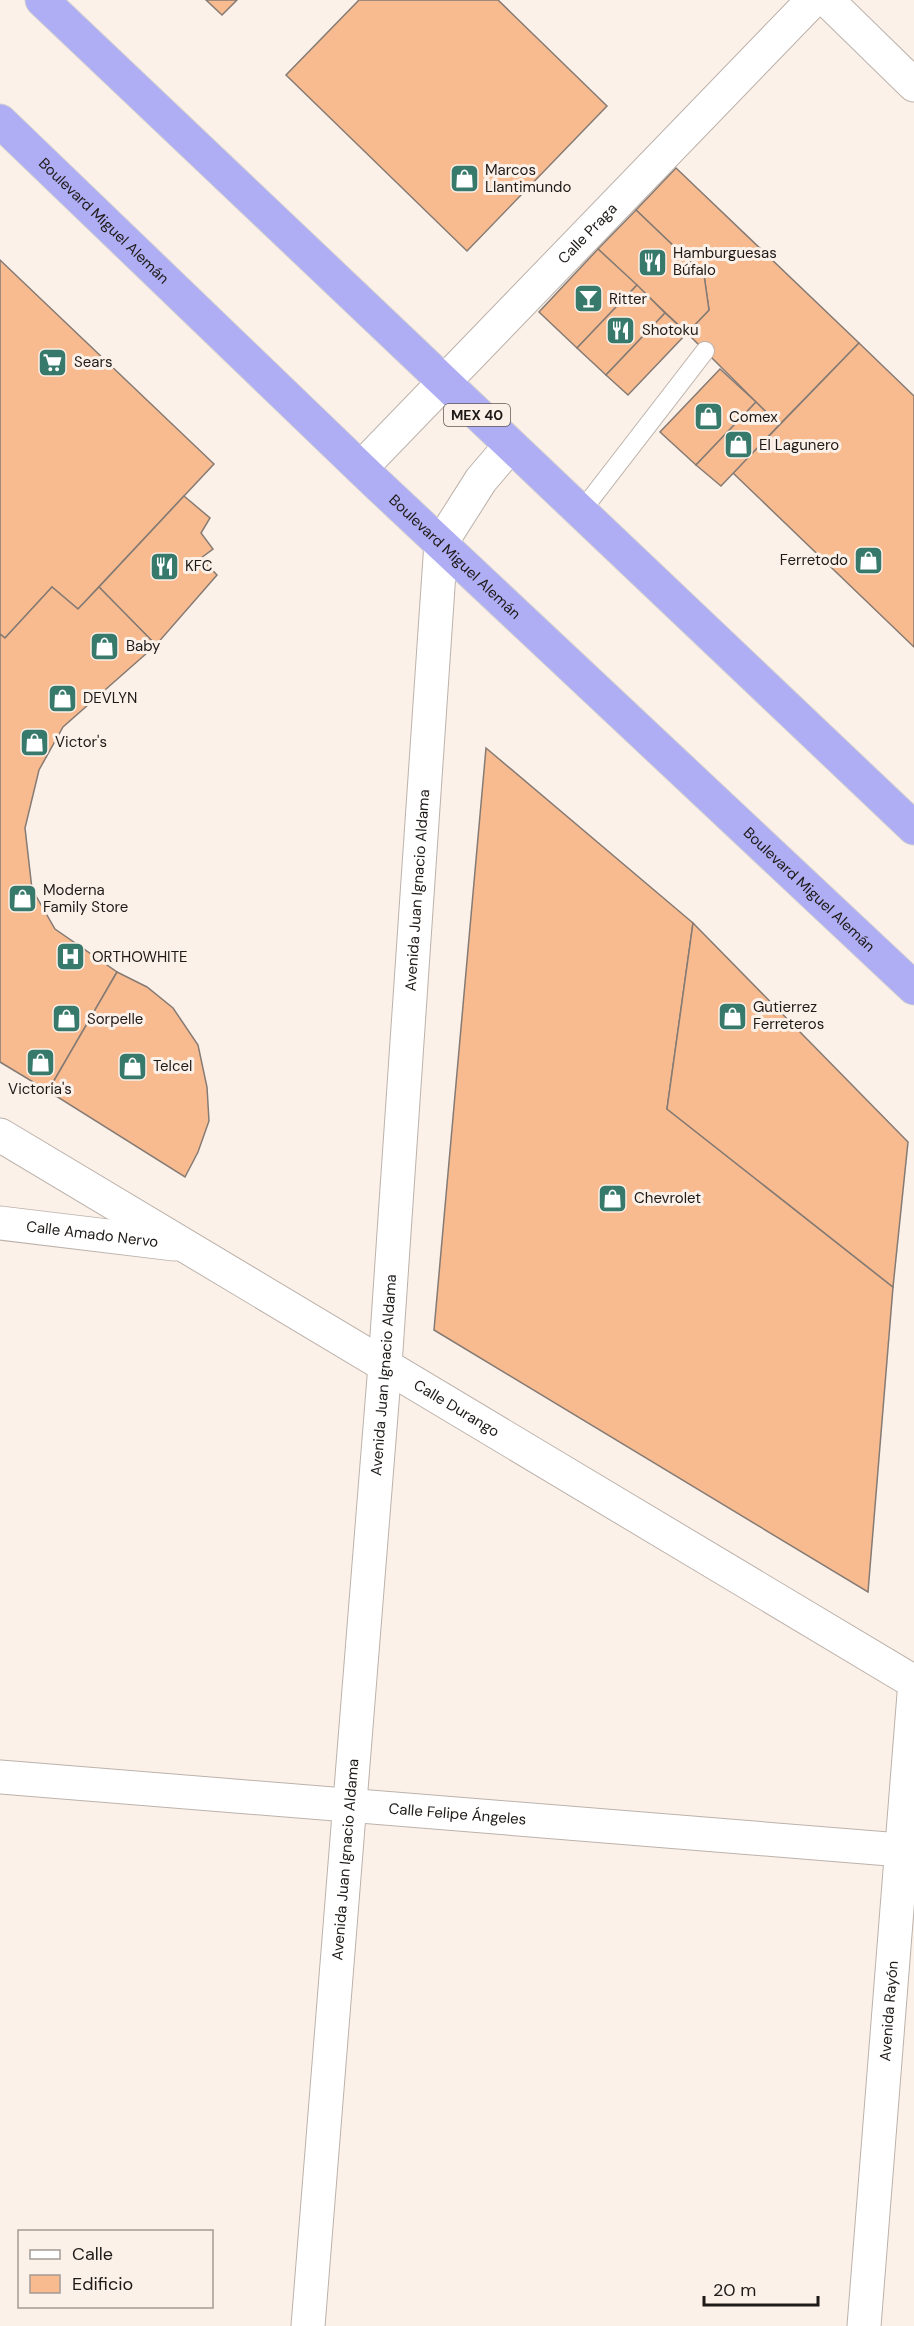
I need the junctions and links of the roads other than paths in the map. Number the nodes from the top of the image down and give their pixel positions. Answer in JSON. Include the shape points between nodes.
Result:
{"nodes":[{"id":1,"x":42,"y":0,"type":"edge"},
{"id":2,"x":813,"y":0,"type":"edge"},
{"id":3,"x":827,"y":0,"type":"edge"},
{"id":4,"x":914,"y":85,"type":"edge"},
{"id":5,"x":0,"y":122,"type":"edge"},
{"id":6,"x":705,"y":351,"type":"dead end"},
{"id":7,"x":443,"y":383,"type":"junction"},
{"id":8,"x":510,"y":446,"type":"junction"},
{"id":9,"x":361,"y":468,"type":"junction"},
{"id":10,"x":580,"y":513,"type":"junction"},
{"id":11,"x":441,"y":543,"type":"junction"},
{"id":12,"x":914,"y":828,"type":"edge"},
{"id":13,"x":914,"y":988,"type":"edge"},
{"id":14,"x":0,"y":1135,"type":"edge"},
{"id":15,"x":0,"y":1223,"type":"edge"},
{"id":16,"x":185,"y":1246,"type":"junction"},
{"id":17,"x":385,"y":1365,"type":"junction"},
{"id":18,"x":914,"y":1682,"type":"edge"},
{"id":19,"x":914,"y":1694,"type":"edge"},
{"id":20,"x":0,"y":1777,"type":"edge"},
{"id":21,"x":350,"y":1805,"type":"junction"},
{"id":22,"x":908,"y":1850,"type":"edge"},
{"id":23,"x":308,"y":2326,"type":"edge"},
{"id":24,"x":864,"y":2326,"type":"edge"}],
"edges":[{"from":1,"to":7,"type":"highway","number":"MEX 40"},
{"from":2,"to":7,"type":"street","name":"Calle Praga","via":[[651,181]]},
{"from":3,"to":4,"type":"street"},
{"from":5,"to":9,"type":"highway","name":"Boulevard Miguel Alemán"},
{"from":6,"to":10,"type":"lane"},
{"from":7,"to":8,"type":"highway","number":"MEX 40"},
{"from":7,"to":9,"type":"street","name":"Calle Praga"},
{"from":8,"to":10,"type":"highway","number":"MEX 40"},
{"from":8,"to":11,"type":"street","name":"Avenida Juan Ignacio Aldama","via":[[481,480]]},
{"from":9,"to":11,"type":"highway","name":"Boulevard Miguel Alemán"},
{"from":10,"to":12,"type":"highway","number":"MEX 40"},
{"from":11,"to":13,"type":"highway","name":"Boulevard Miguel Alemán"},
{"from":11,"to":17,"type":"street","name":"Avenida Juan Ignacio Aldama"},
{"from":14,"to":16,"type":"street","name":"Calle Durango"},
{"from":15,"to":16,"type":"street","name":"Calle Amado Nervo"},
{"from":16,"to":17,"type":"street","name":"Calle Durango"},
{"from":17,"to":18,"type":"street","name":"Calle Durango"},
{"from":17,"to":21,"type":"street","name":"Avenida Juan Ignacio Aldama"},
{"from":19,"to":22,"type":"street","name":"Avenida Rayón"},
{"from":20,"to":21,"type":"street","name":"Calle Felipe Ángeles"},
{"from":21,"to":22,"type":"street","name":"Calle Felipe Ángeles"},
{"from":21,"to":23,"type":"street","name":"Avenida Juan Ignacio Aldama"},
{"from":22,"to":24,"type":"street","name":"Avenida Rayón"}]}
